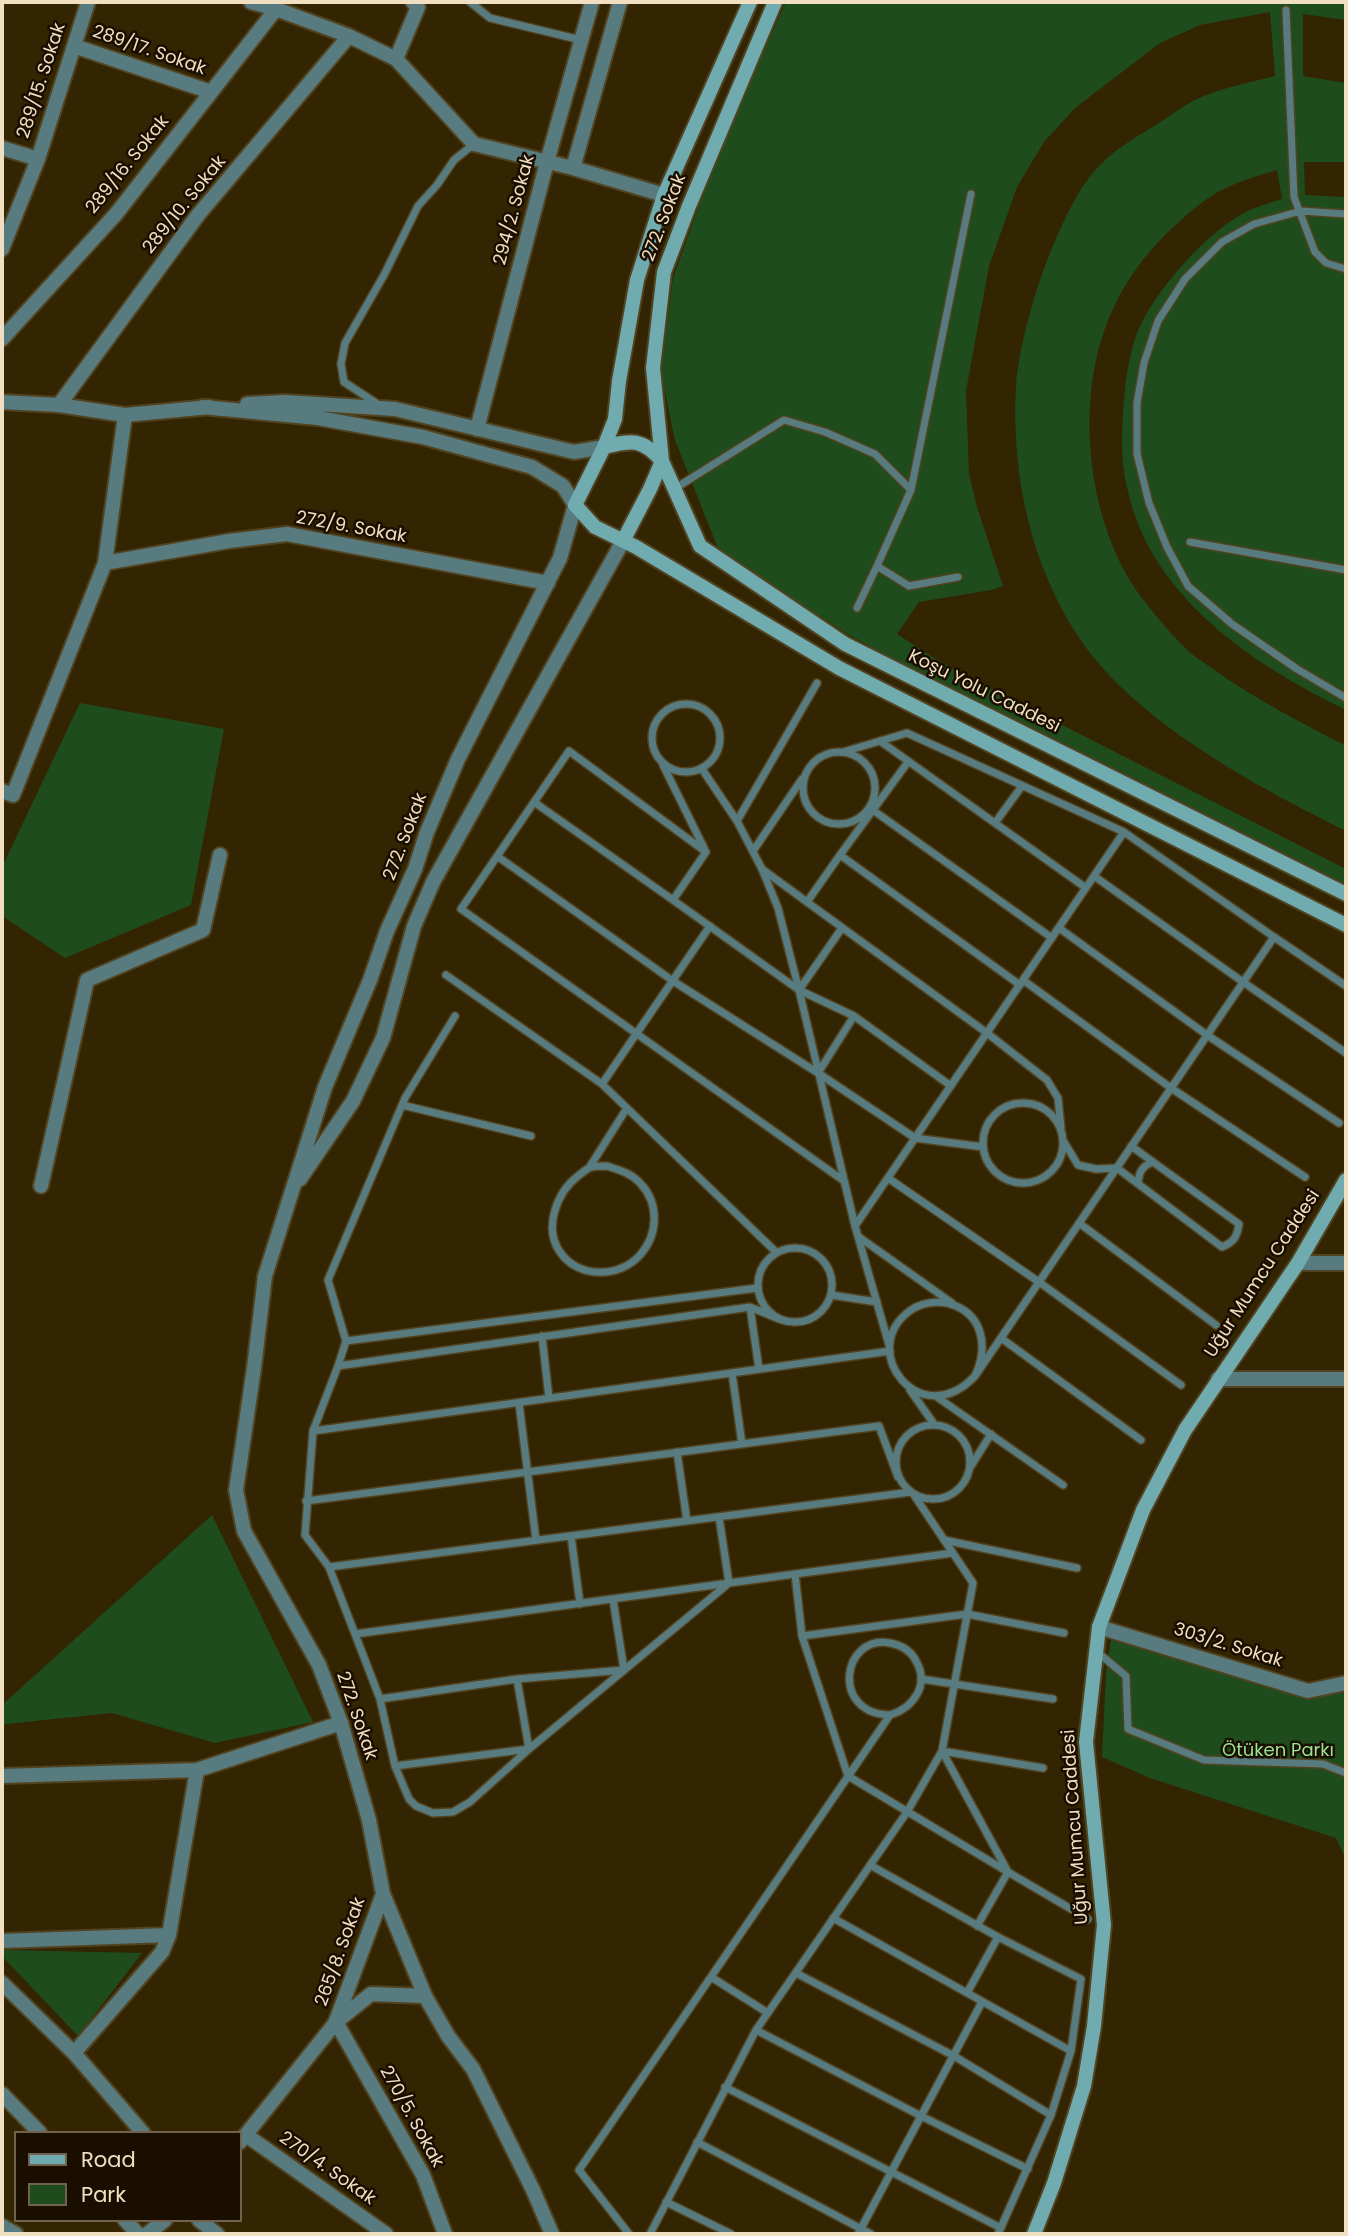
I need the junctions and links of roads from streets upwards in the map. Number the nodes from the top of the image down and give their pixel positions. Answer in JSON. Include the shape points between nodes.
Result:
{"nodes":[{"id":1,"x":88,"y":2,"type":"edge"},
{"id":2,"x":251,"y":2,"type":"edge"},
{"id":3,"x":592,"y":2,"type":"edge"},
{"id":4,"x":620,"y":2,"type":"edge"},
{"id":5,"x":750,"y":2,"type":"edge"},
{"id":6,"x":775,"y":2,"type":"edge"},
{"id":7,"x":416,"y":4,"type":"edge"},
{"id":8,"x":276,"y":9,"type":"junction"},
{"id":9,"x":349,"y":36,"type":"junction"},
{"id":10,"x":74,"y":46,"type":"junction"},
{"id":11,"x":396,"y":59,"type":"junction"},
{"id":12,"x":211,"y":92,"type":"junction"},
{"id":13,"x":2,"y":148,"type":"edge"},
{"id":14,"x":37,"y":159,"type":"junction"},
{"id":15,"x":547,"y":162,"type":"junction"},
{"id":16,"x":573,"y":168,"type":"junction"},
{"id":17,"x":664,"y":195,"type":"junction"},
{"id":18,"x":2,"y":249,"type":"edge"},
{"id":19,"x":2,"y":338,"type":"edge"},
{"id":20,"x":2,"y":402,"type":"edge"},
{"id":21,"x":59,"y":405,"type":"junction"},
{"id":22,"x":202,"y":407,"type":"junction"},
{"id":23,"x":125,"y":415,"type":"junction"},
{"id":24,"x":477,"y":429,"type":"junction"},
{"id":25,"x":604,"y":447,"type":"junction"},
{"id":26,"x":662,"y":461,"type":"junction"},
{"id":27,"x":575,"y":505,"type":"junction"},
{"id":28,"x":623,"y":541,"type":"junction"},
{"id":29,"x":105,"y":563,"type":"junction"},
{"id":30,"x":548,"y":583,"type":"junction"},
{"id":31,"x":2,"y":791,"type":"edge"},
{"id":32,"x":220,"y":855,"type":"dead end"},
{"id":33,"x":415,"y":869,"type":"junction"},
{"id":34,"x":433,"y":883,"type":"junction"},
{"id":35,"x":1346,"y":894,"type":"edge"},
{"id":36,"x":1346,"y":925,"type":"edge"},
{"id":37,"x":1346,"y":1180,"type":"edge"},
{"id":38,"x":41,"y":1186,"type":"dead end"},
{"id":39,"x":291,"y":1191,"type":"junction"},
{"id":40,"x":1298,"y":1263,"type":"junction"},
{"id":41,"x":1346,"y":1263,"type":"edge"},
{"id":42,"x":1218,"y":1379,"type":"junction"},
{"id":43,"x":1346,"y":1379,"type":"edge"},
{"id":44,"x":1098,"y":1627,"type":"junction"},
{"id":45,"x":1346,"y":1683,"type":"edge"},
{"id":46,"x":341,"y":1723,"type":"junction"},
{"id":47,"x":197,"y":1770,"type":"junction"},
{"id":48,"x":2,"y":1776,"type":"edge"},
{"id":49,"x":383,"y":1894,"type":"junction"},
{"id":50,"x":169,"y":1935,"type":"junction"},
{"id":51,"x":2,"y":1941,"type":"edge"},
{"id":52,"x":2,"y":1983,"type":"edge"},
{"id":53,"x":425,"y":1996,"type":"junction"},
{"id":54,"x":336,"y":2022,"type":"junction"},
{"id":55,"x":74,"y":2053,"type":"junction"},
{"id":56,"x":2,"y":2094,"type":"edge"},
{"id":57,"x":38,"y":2131,"type":"edge"},
{"id":58,"x":141,"y":2131,"type":"edge"},
{"id":59,"x":243,"y":2138,"type":"edge"},
{"id":60,"x":162,"y":2222,"type":"edge"},
{"id":61,"x":202,"y":2222,"type":"edge"},
{"id":62,"x":2,"y":2226,"type":"edge"},
{"id":63,"x":16,"y":2234,"type":"edge"},
{"id":64,"x":147,"y":2234,"type":"edge"},
{"id":65,"x":217,"y":2234,"type":"edge"},
{"id":66,"x":386,"y":2234,"type":"edge"},
{"id":67,"x":445,"y":2234,"type":"edge"},
{"id":68,"x":552,"y":2234,"type":"edge"},
{"id":69,"x":1034,"y":2234,"type":"edge"}],
"edges":[{"from":1,"to":10,"type":"street","name":"289/15. Sokak"},
{"from":2,"to":8,"type":"street"},
{"from":3,"to":15,"type":"street","name":"294/2. Sokak"},
{"from":4,"to":16,"type":"street"},
{"from":5,"to":17,"type":"main road","name":"272. Sokak"},
{"from":6,"to":26,"type":"main road","name":"272. Sokak","via":[[664,272],[653,368]]},
{"from":7,"to":11,"type":"street"},
{"from":8,"to":9,"type":"street"},
{"from":8,"to":12,"type":"street","name":"289/16. Sokak"},
{"from":9,"to":11,"type":"street"},
{"from":9,"to":21,"type":"street","name":"289/10. Sokak","via":[[198,215]]},
{"from":10,"to":12,"type":"street","name":"289/17. Sokak"},
{"from":10,"to":14,"type":"street","name":"289/15. Sokak"},
{"from":11,"to":15,"type":"street","via":[[474,144]]},
{"from":12,"to":19,"type":"street","name":"289/16. Sokak","via":[[116,214]]},
{"from":13,"to":14,"type":"street"},
{"from":14,"to":18,"type":"street","name":"289/15. Sokak"},
{"from":15,"to":16,"type":"street"},
{"from":15,"to":24,"type":"street","name":"294/2. Sokak"},
{"from":16,"to":17,"type":"street"},
{"from":17,"to":25,"type":"main road","name":"272. Sokak","via":[[637,280],[615,419]]},
{"from":20,"to":21,"type":"street"},
{"from":21,"to":23,"type":"street"},
{"from":22,"to":23,"type":"street"},
{"from":22,"to":24,"type":"street","via":[[285,402],[395,409]]},
{"from":22,"to":27,"type":"street","via":[[318,418],[423,438],[532,467],[563,486]]},
{"from":23,"to":29,"type":"street"},
{"from":24,"to":25,"type":"street","via":[[574,452]]},
{"from":25,"to":26,"type":"main road","via":[[627,441],[645,444]]},
{"from":25,"to":27,"type":"main road","name":"272. Sokak"},
{"from":26,"to":28,"type":"main road","name":"272. Sokak"},
{"from":26,"to":35,"type":"main road","name":"Koşu Yolu Caddesi","via":[[700,546],[845,644]]},
{"from":27,"to":28,"type":"main road","via":[[595,527]]},
{"from":27,"to":30,"type":"street","name":"272. Sokak"},
{"from":28,"to":34,"type":"street","name":"272. Sokak"},
{"from":28,"to":36,"type":"main road","via":[[839,668]]},
{"from":29,"to":30,"type":"street","name":"272/9. Sokak","via":[[287,534]]},
{"from":29,"to":31,"type":"street","via":[[13,794]]},
{"from":30,"to":33,"type":"street","name":"272. Sokak","via":[[458,759]]},
{"from":32,"to":38,"type":"street","via":[[203,930],[87,980]]},
{"from":33,"to":34,"type":"street"},
{"from":33,"to":39,"type":"street","name":"272. Sokak","via":[[324,1087]]},
{"from":34,"to":39,"type":"street","name":"272. Sokak","via":[[414,926],[383,1038],[353,1101]]},
{"from":37,"to":40,"type":"main road","name":"Uğur Mumcu Caddesi"},
{"from":39,"to":46,"type":"street","name":"272. Sokak","via":[[265,1276],[236,1490],[244,1531],[319,1665]]},
{"from":40,"to":41,"type":"street"},
{"from":40,"to":42,"type":"main road","name":"Uğur Mumcu Caddesi"},
{"from":42,"to":43,"type":"street"},
{"from":42,"to":44,"type":"main road","name":"Uğur Mumcu Caddesi","via":[[1143,1510]]},
{"from":44,"to":45,"type":"street","name":"303/2. Sokak","via":[[1308,1691]]},
{"from":44,"to":69,"type":"main road","name":"Uğur Mumcu Caddesi","via":[[1086,1742],[1104,1925],[1094,2026],[1084,2086]]},
{"from":46,"to":47,"type":"street"},
{"from":46,"to":49,"type":"street","name":"272. Sokak","via":[[369,1820]]},
{"from":47,"to":48,"type":"street"},
{"from":47,"to":50,"type":"street"},
{"from":49,"to":53,"type":"street","name":"272. Sokak"},
{"from":49,"to":54,"type":"street","name":"265/8. Sokak"},
{"from":50,"to":51,"type":"street"},
{"from":50,"to":55,"type":"street","via":[[162,1952]]},
{"from":52,"to":55,"type":"street"},
{"from":53,"to":54,"type":"street","name":"265/8. Sokak","via":[[371,1994]]},
{"from":53,"to":68,"type":"street","name":"272. Sokak","via":[[473,2069]]},
{"from":54,"to":59,"type":"street","name":"265/8. Sokak"},
{"from":54,"to":67,"type":"street","name":"270/5. Sokak","via":[[423,2175]]},
{"from":55,"to":58,"type":"street"},
{"from":56,"to":57,"type":"street"},
{"from":59,"to":66,"type":"street","name":"270/4. Sokak"},
{"from":60,"to":64,"type":"street"},
{"from":61,"to":65,"type":"street"},
{"from":62,"to":63,"type":"street"}]}
